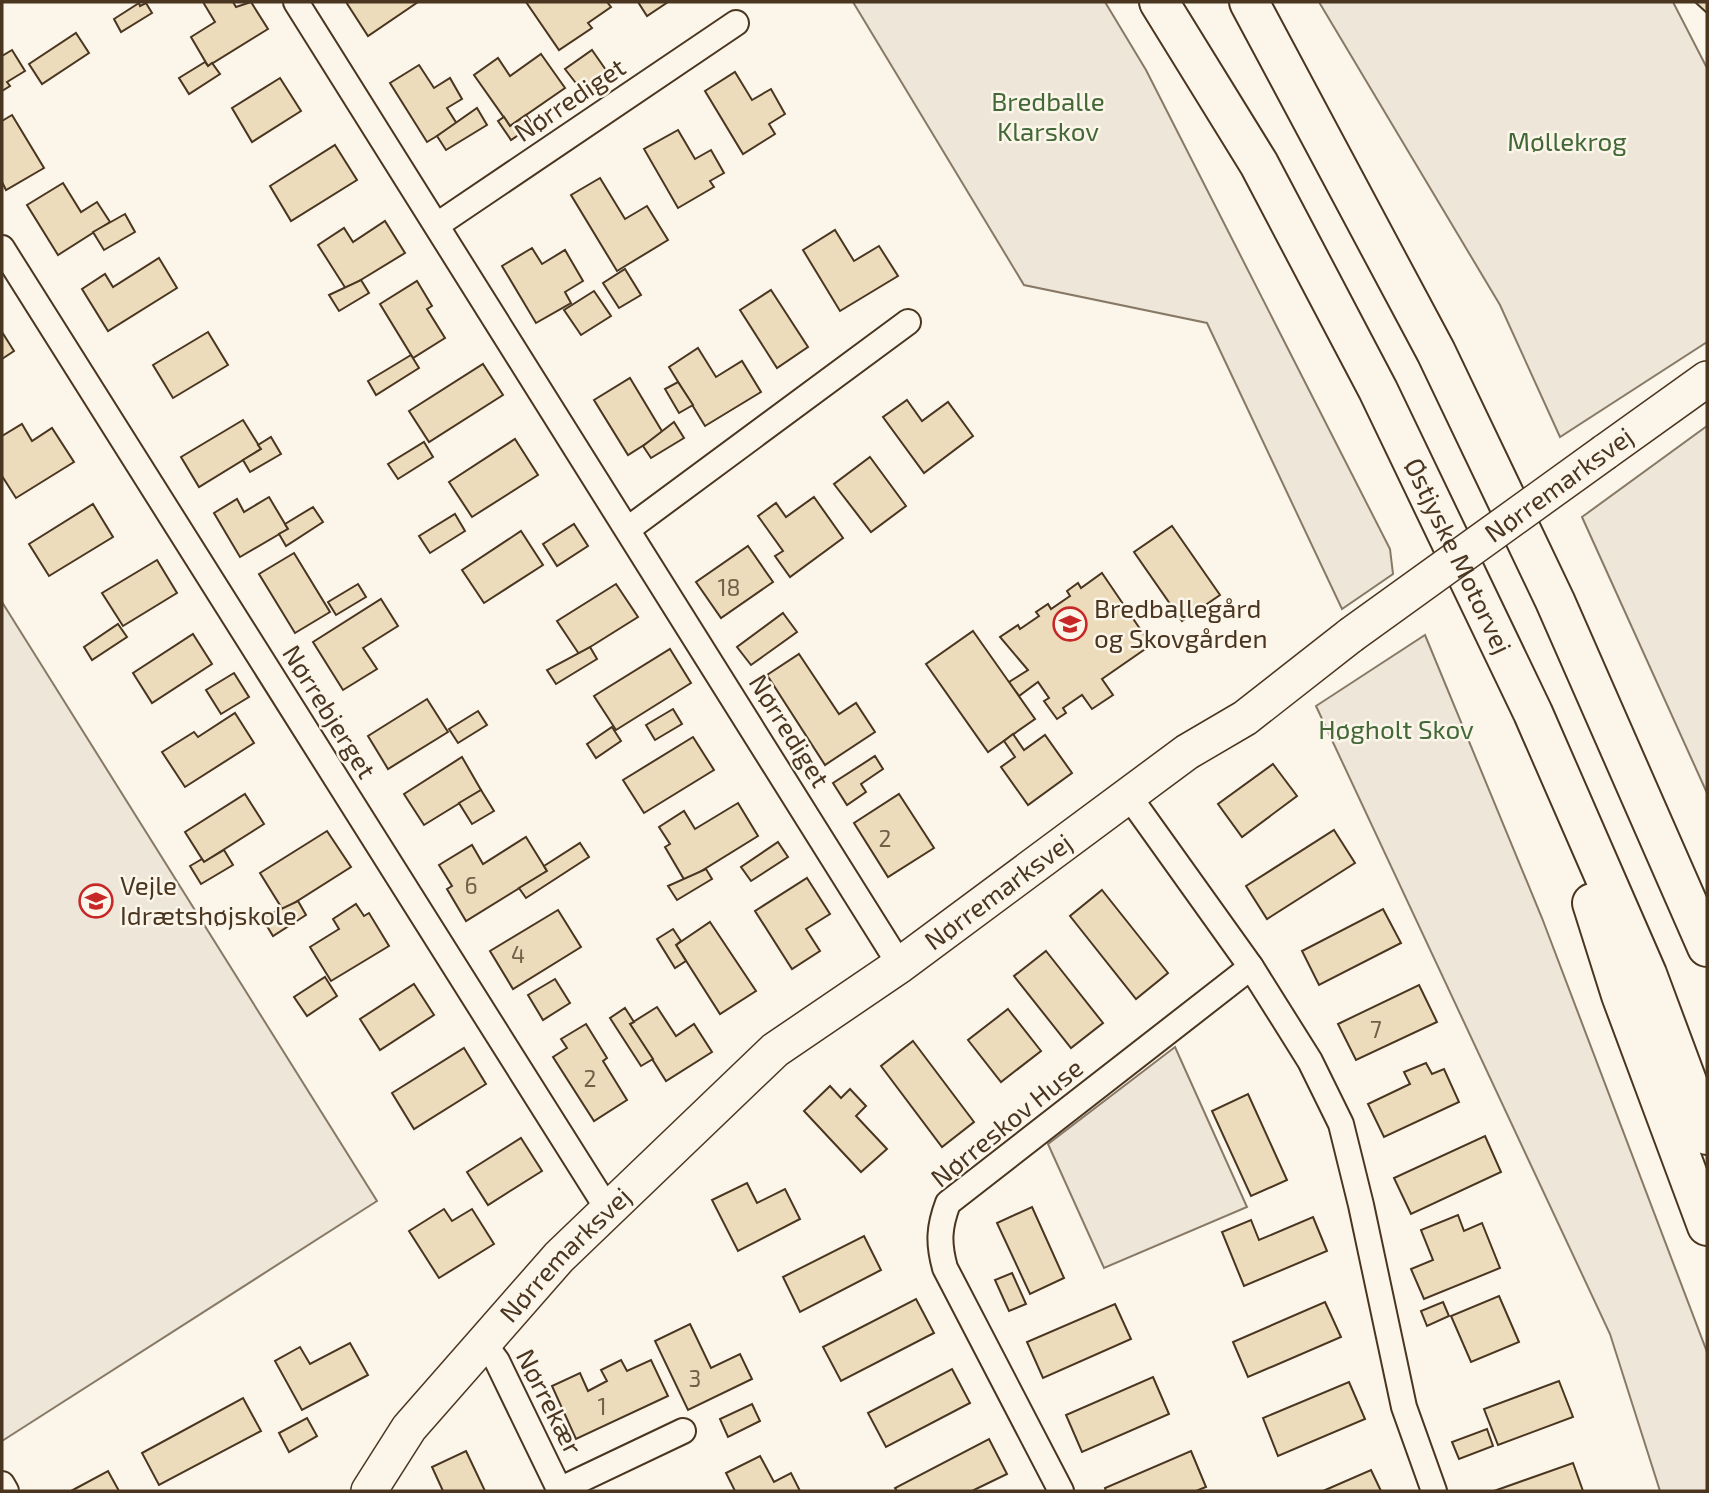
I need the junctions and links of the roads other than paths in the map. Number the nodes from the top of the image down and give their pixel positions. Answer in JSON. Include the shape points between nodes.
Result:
{"nodes":[{"id":1,"x":296,"y":2,"type":"edge"},
{"id":2,"x":1159,"y":2,"type":"edge"},
{"id":3,"x":1249,"y":2,"type":"edge"},
{"id":4,"x":736,"y":23,"type":"dead end"},
{"id":5,"x":438,"y":225,"type":"junction"},
{"id":6,"x":2,"y":248,"type":"edge"},
{"id":7,"x":908,"y":322,"type":"dead end"},
{"id":8,"x":1707,"y":379,"type":"edge"},
{"id":9,"x":628,"y":528,"type":"junction"},
{"id":10,"x":1533,"y":713,"type":"junction"},
{"id":11,"x":1128,"y":795,"type":"junction"},
{"id":12,"x":1707,"y":947,"type":"edge"},
{"id":13,"x":900,"y":965,"type":"junction"},
{"id":14,"x":1251,"y":967,"type":"junction"},
{"id":15,"x":1707,"y":1135,"type":"edge"},
{"id":16,"x":607,"y":1208,"type":"junction"},
{"id":17,"x":1707,"y":1226,"type":"edge"},
{"id":18,"x":483,"y":1342,"type":"junction"},
{"id":19,"x":683,"y":1431,"type":"dead end"},
{"id":20,"x":2,"y":1484,"type":"edge"},
{"id":21,"x":6,"y":1491,"type":"edge"},
{"id":22,"x":369,"y":1491,"type":"edge"},
{"id":23,"x":559,"y":1491,"type":"edge"},
{"id":24,"x":1061,"y":1491,"type":"edge"},
{"id":25,"x":1434,"y":1491,"type":"edge"}],
"edges":[{"from":1,"to":5,"type":"street","name":"Nørrediget"},
{"from":2,"to":10,"type":"highway","name":"Østjyske Motorvej","via":[[1259,164],[1378,390]]},
{"from":3,"to":12,"type":"highway","via":[[1436,352],[1555,601]]},
{"from":4,"to":5,"type":"street","name":"Nørrediget"},
{"from":5,"to":9,"type":"street","name":"Nørrediget"},
{"from":6,"to":16,"type":"street","name":"Nørrebjerget"},
{"from":7,"to":9,"type":"street"},
{"from":8,"to":11,"type":"street","name":"Nørremarksvej","bridge":true,"via":[[1351,635],[1245,718],[1186,752]]},
{"from":9,"to":13,"type":"street","name":"Nørrediget"},
{"from":10,"to":15,"type":"highway","name":"Østjyske Motorvej","via":[[1647,974]]},
{"from":10,"to":17,"type":"highway","via":[[1621,995]]},
{"from":11,"to":13,"type":"street","name":"Nørremarksvej"},
{"from":11,"to":14,"type":"street"},
{"from":13,"to":16,"type":"street","name":"Nørremarksvej","via":[[775,1050]]},
{"from":14,"to":24,"type":"street","name":"Nørreskov Huse","via":[[948,1203],[944,1214],[939,1245],[945,1268]]},
{"from":14,"to":25,"type":"street","via":[[1310,1061],[1340,1124],[1404,1407]]},
{"from":16,"to":18,"type":"street","name":"Nørremarksvej"},
{"from":18,"to":22,"type":"street","name":"Nørremarksvej","via":[[409,1428]]},
{"from":18,"to":23,"type":"street","name":"Nørrekær","via":[[497,1361]]},
{"from":19,"to":23,"type":"street","name":"Nørrekær"},
{"from":20,"to":21,"type":"street"}]}
